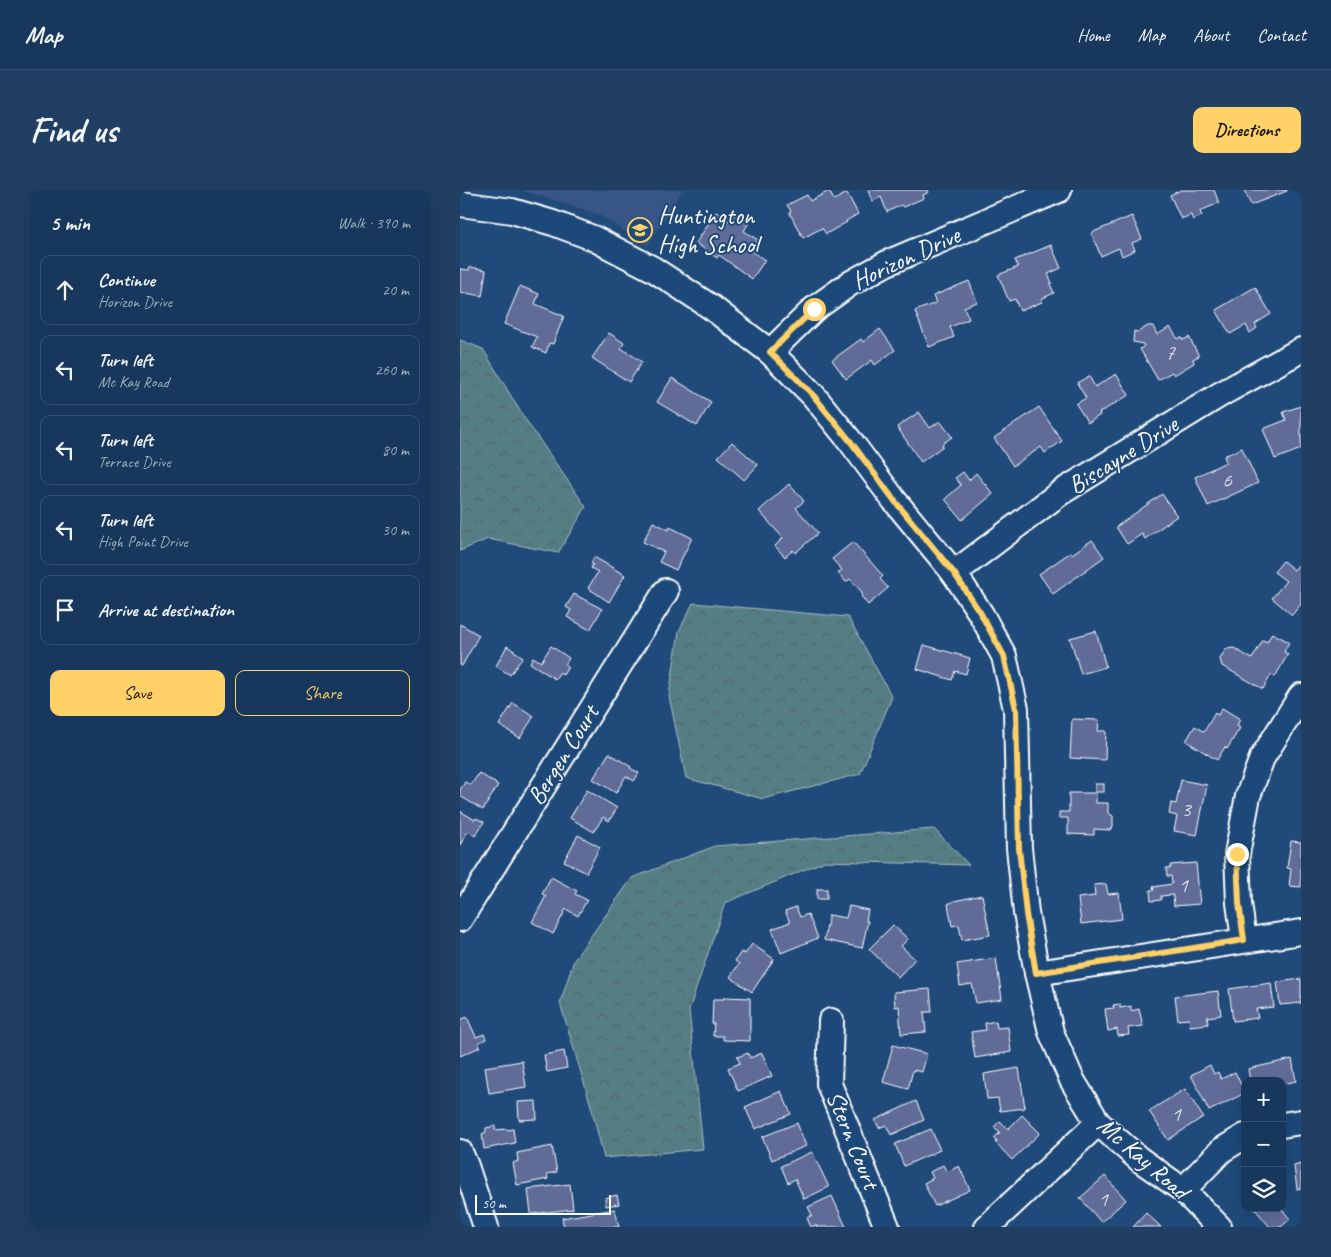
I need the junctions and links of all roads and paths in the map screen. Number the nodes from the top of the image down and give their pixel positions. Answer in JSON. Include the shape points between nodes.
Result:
{"nodes":[{"id":1,"x":1059,"y":190,"type":"edge"},
{"id":2,"x":460,"y":204,"type":"edge"},
{"id":3,"x":1301,"y":350,"type":"edge"},
{"id":4,"x":770,"y":352,"type":"junction"},
{"id":5,"x":954,"y":573,"type":"junction"},
{"id":6,"x":666,"y":591,"type":"dead end"},
{"id":7,"x":1301,"y":696,"type":"edge"},
{"id":8,"x":460,"y":919,"type":"edge"},
{"id":9,"x":1301,"y":932,"type":"edge"},
{"id":10,"x":1244,"y":940,"type":"junction"},
{"id":11,"x":1036,"y":973,"type":"junction"},
{"id":12,"x":831,"y":1021,"type":"dead end"},
{"id":13,"x":1301,"y":1122,"type":"edge"},
{"id":14,"x":1098,"y":1123,"type":"junction"},
{"id":15,"x":1286,"y":1124,"type":"edge"},
{"id":16,"x":1241,"y":1138,"type":"edge"},
{"id":17,"x":460,"y":1152,"type":"edge"},
{"id":18,"x":1183,"y":1190,"type":"junction"},
{"id":19,"x":486,"y":1227,"type":"edge"},
{"id":20,"x":888,"y":1227,"type":"edge"},
{"id":21,"x":987,"y":1227,"type":"edge"},
{"id":22,"x":1219,"y":1227,"type":"edge"}],
"edges":[{"from":1,"to":4,"type":"street","name":"Horizon Drive","via":[[887,263],[849,284],[814,309]]},
{"from":2,"to":4,"type":"street","name":"Mc Kay Road","via":[[512,212],[593,238],[654,269]]},
{"from":3,"to":5,"type":"street","name":"Biscayne Drive","via":[[1221,394],[1060,494]]},
{"from":4,"to":5,"type":"street","name":"Mc Kay Road","via":[[813,395]]},
{"from":5,"to":11,"type":"street","name":"Mc Kay Road","via":[[1004,656],[1016,709],[1019,848]]},
{"from":6,"to":8,"type":"street","name":"Bergen Court"},
{"from":7,"to":10,"type":"street","via":[[1262,758],[1248,796],[1237,854]]},
{"from":9,"to":10,"type":"street"},
{"from":10,"to":11,"type":"street"},
{"from":11,"to":14,"type":"street","name":"Mc Kay Road","via":[[1052,1032],[1072,1080]]},
{"from":12,"to":20,"type":"street","name":"Stern Court","via":[[829,1084]]},
{"from":13,"to":15,"type":"street"},
{"from":14,"to":18,"type":"street","name":"Mc Kay Road","via":[[1139,1159]]},
{"from":14,"to":21,"type":"street"},
{"from":16,"to":18,"type":"street","via":[[1222,1150]]},
{"from":17,"to":19,"type":"street"},
{"from":18,"to":22,"type":"street","name":"Mc Kay Road"}]}
